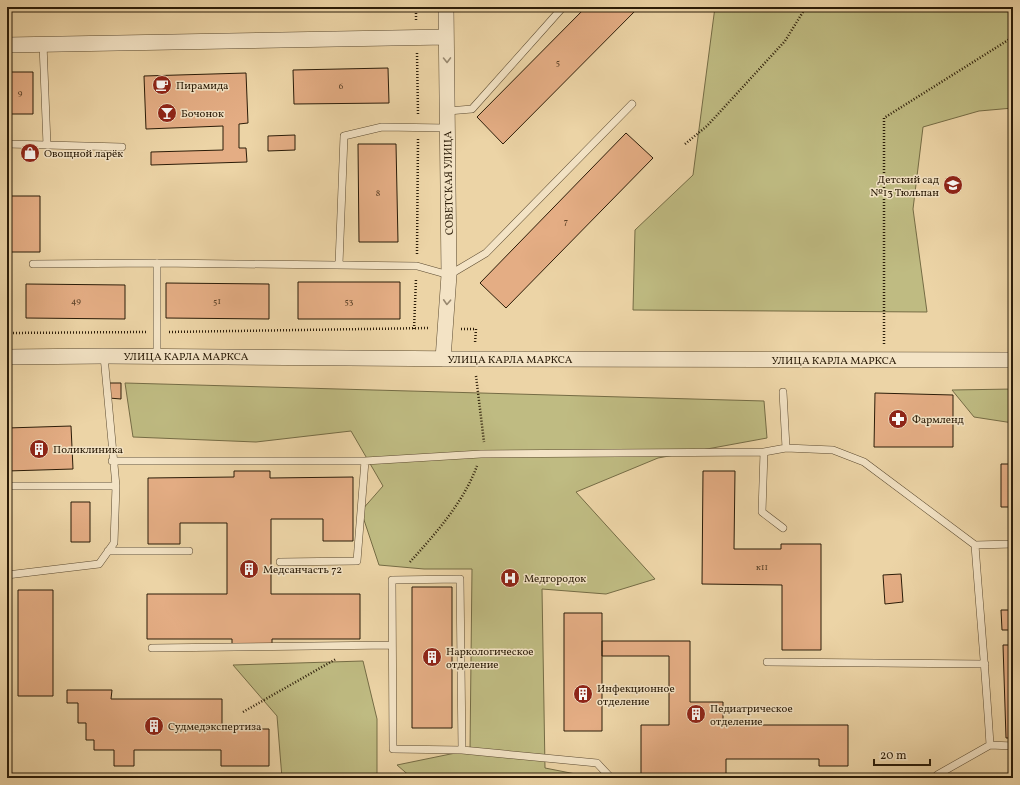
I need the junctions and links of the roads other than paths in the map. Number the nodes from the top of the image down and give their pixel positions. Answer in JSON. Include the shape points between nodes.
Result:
{"nodes":[{"id":1,"x":446,"y":7,"type":"edge"},
{"id":2,"x":563,"y":7,"type":"edge"},
{"id":3,"x":446,"y":37,"type":"junction"},
{"id":4,"x":43,"y":44,"type":"junction"},
{"id":5,"x":7,"y":45,"type":"edge"},
{"id":6,"x":632,"y":104,"type":"dead end"},
{"id":7,"x":448,"y":111,"type":"junction"},
{"id":8,"x":447,"y":128,"type":"junction"},
{"id":9,"x":7,"y":144,"type":"edge"},
{"id":10,"x":47,"y":145,"type":"junction"},
{"id":11,"x":122,"y":147,"type":"dead end"},
{"id":12,"x":157,"y":263,"type":"junction"},
{"id":13,"x":33,"y":264,"type":"dead end"},
{"id":14,"x":339,"y":264,"type":"junction"},
{"id":15,"x":449,"y":275,"type":"junction"},
{"id":16,"x":104,"y":356,"type":"junction"},
{"id":17,"x":157,"y":356,"type":"junction"},
{"id":18,"x":7,"y":358,"type":"edge"},
{"id":19,"x":443,"y":359,"type":"junction"},
{"id":20,"x":1013,"y":360,"type":"edge"},
{"id":21,"x":783,"y":392,"type":"dead end"},
{"id":22,"x":786,"y":448,"type":"junction"},
{"id":23,"x":764,"y":452,"type":"junction"},
{"id":24,"x":112,"y":460,"type":"junction"},
{"id":25,"x":365,"y":461,"type":"junction"},
{"id":26,"x":7,"y":486,"type":"edge"},
{"id":27,"x":116,"y":486,"type":"junction"},
{"id":28,"x":783,"y":528,"type":"dead end"},
{"id":29,"x":1013,"y":544,"type":"edge"},
{"id":30,"x":975,"y":545,"type":"junction"},
{"id":31,"x":108,"y":551,"type":"junction"},
{"id":32,"x":189,"y":551,"type":"dead end"},
{"id":33,"x":280,"y":562,"type":"dead end"},
{"id":34,"x":7,"y":575,"type":"edge"},
{"id":35,"x":392,"y":645,"type":"junction"},
{"id":36,"x":152,"y":648,"type":"dead end"},
{"id":37,"x":767,"y":662,"type":"dead end"},
{"id":38,"x":985,"y":664,"type":"junction"},
{"id":39,"x":990,"y":745,"type":"junction"},
{"id":40,"x":1013,"y":746,"type":"edge"},
{"id":41,"x":462,"y":750,"type":"junction"},
{"id":42,"x":611,"y":778,"type":"edge"},
{"id":43,"x":937,"y":778,"type":"edge"}],
"edges":[{"from":1,"to":3,"type":"street","name":"СОВЕТСКАЯ УЛИЦА"},
{"from":2,"to":7,"type":"lane","via":[[472,109]]},
{"from":3,"to":4,"type":"street"},
{"from":3,"to":7,"type":"street","name":"СОВЕТСКАЯ УЛИЦА","one_way":true},
{"from":4,"to":5,"type":"street"},
{"from":4,"to":10,"type":"lane"},
{"from":6,"to":15,"type":"lane","via":[[486,253]]},
{"from":7,"to":8,"type":"street","name":"СОВЕТСКАЯ УЛИЦА"},
{"from":8,"to":14,"type":"lane","via":[[382,127],[344,136]]},
{"from":8,"to":15,"type":"street","name":"СОВЕТСКАЯ УЛИЦА"},
{"from":9,"to":10,"type":"lane"},
{"from":10,"to":11,"type":"lane"},
{"from":12,"to":13,"type":"lane"},
{"from":12,"to":14,"type":"lane"},
{"from":12,"to":17,"type":"lane"},
{"from":14,"to":15,"type":"lane","via":[[417,266]]},
{"from":15,"to":19,"type":"street","name":"СОВЕТСКАЯ УЛИЦА","one_way":true},
{"from":16,"to":17,"type":"street","name":"УЛИЦА КАРЛА МАРКСА"},
{"from":16,"to":18,"type":"street","name":"УЛИЦА КАРЛА МАРКСА"},
{"from":16,"to":24,"type":"lane"},
{"from":17,"to":19,"type":"street","name":"УЛИЦА КАРЛА МАРКСА"},
{"from":19,"to":20,"type":"street","name":"УЛИЦА КАРЛА МАРКСА"},
{"from":21,"to":22,"type":"lane"},
{"from":22,"to":23,"type":"lane"},
{"from":22,"to":30,"type":"lane","via":[[833,450],[864,462]]},
{"from":23,"to":25,"type":"lane","via":[[481,454]]},
{"from":23,"to":28,"type":"lane","via":[[762,512]]},
{"from":24,"to":25,"type":"lane"},
{"from":24,"to":27,"type":"lane"},
{"from":25,"to":33,"type":"lane","via":[[357,561]]},
{"from":26,"to":27,"type":"lane"},
{"from":27,"to":31,"type":"lane","via":[[114,543]]},
{"from":29,"to":30,"type":"lane"},
{"from":30,"to":38,"type":"lane"},
{"from":31,"to":32,"type":"lane"},
{"from":31,"to":34,"type":"lane","via":[[99,564]]},
{"from":35,"to":36,"type":"lane"},
{"from":35,"to":41,"type":"lane","via":[[393,749]]},
{"from":35,"to":41,"type":"lane","via":[[392,580],[460,580]]},
{"from":37,"to":38,"type":"lane"},
{"from":38,"to":39,"type":"lane"},
{"from":39,"to":40,"type":"lane"},
{"from":39,"to":43,"type":"lane","via":[[937,775]]},
{"from":41,"to":42,"type":"lane","via":[[597,763]]}]}
